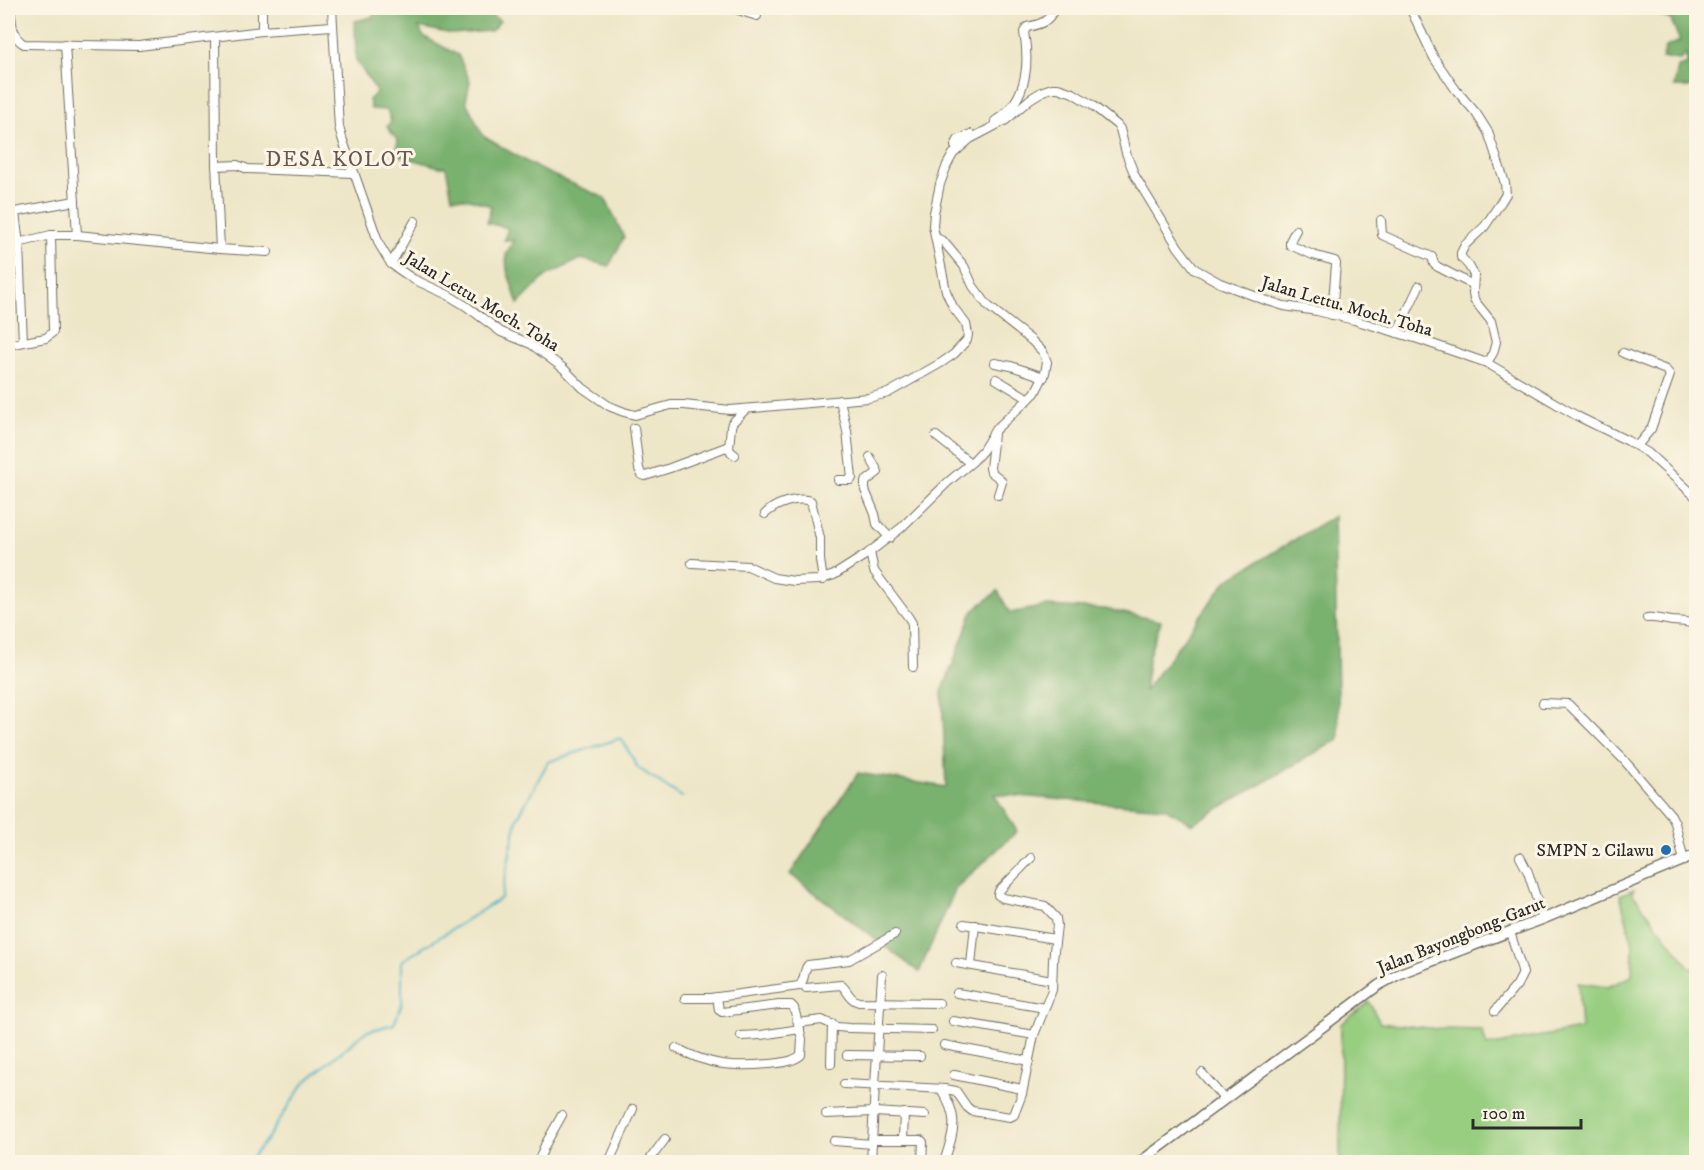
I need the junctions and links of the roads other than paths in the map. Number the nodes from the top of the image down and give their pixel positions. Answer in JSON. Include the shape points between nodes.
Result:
{"nodes":[{"id":1,"x":10,"y":8,"type":"edge"},
{"id":2,"x":261,"y":8,"type":"edge"},
{"id":3,"x":332,"y":8,"type":"edge"},
{"id":4,"x":732,"y":8,"type":"edge"},
{"id":5,"x":1055,"y":8,"type":"edge"},
{"id":6,"x":1410,"y":8,"type":"edge"},
{"id":7,"x":757,"y":16,"type":"dead end"},
{"id":8,"x":332,"y":26,"type":"junction"},
{"id":9,"x":262,"y":32,"type":"junction"},
{"id":10,"x":214,"y":37,"type":"junction"},
{"id":11,"x":64,"y":45,"type":"junction"},
{"id":12,"x":958,"y":149,"type":"junction"},
{"id":13,"x":216,"y":166,"type":"junction"},
{"id":14,"x":354,"y":173,"type":"junction"},
{"id":15,"x":75,"y":201,"type":"junction"},
{"id":16,"x":1381,"y":220,"type":"dead end"},
{"id":17,"x":415,"y":221,"type":"dead end"},
{"id":18,"x":1296,"y":230,"type":"dead end"},
{"id":19,"x":51,"y":235,"type":"junction"},
{"id":20,"x":77,"y":235,"type":"junction"},
{"id":21,"x":936,"y":238,"type":"junction"},
{"id":22,"x":19,"y":245,"type":"junction"},
{"id":23,"x":220,"y":249,"type":"junction"},
{"id":24,"x":268,"y":252,"type":"dead end"},
{"id":25,"x":19,"y":263,"type":"junction"},
{"id":26,"x":391,"y":264,"type":"junction"},
{"id":27,"x":8,"y":265,"type":"edge"},
{"id":28,"x":1473,"y":285,"type":"junction"},
{"id":29,"x":1419,"y":286,"type":"dead end"},
{"id":30,"x":1332,"y":315,"type":"junction"},
{"id":31,"x":1397,"y":333,"type":"junction"},
{"id":32,"x":23,"y":342,"type":"junction"},
{"id":33,"x":8,"y":345,"type":"edge"},
{"id":34,"x":1623,"y":353,"type":"dead end"},
{"id":35,"x":995,"y":363,"type":"dead end"},
{"id":36,"x":1487,"y":363,"type":"junction"},
{"id":37,"x":1042,"y":376,"type":"junction"},
{"id":38,"x":996,"y":379,"type":"dead end"},
{"id":39,"x":1026,"y":397,"type":"junction"},
{"id":40,"x":840,"y":400,"type":"junction"},
{"id":41,"x":746,"y":409,"type":"junction"},
{"id":42,"x":634,"y":428,"type":"dead end"},
{"id":43,"x":994,"y":433,"type":"junction"},
{"id":44,"x":936,"y":436,"type":"dead end"},
{"id":45,"x":729,"y":446,"type":"junction"},
{"id":46,"x":1637,"y":446,"type":"junction"},
{"id":47,"x":735,"y":454,"type":"dead end"},
{"id":48,"x":870,"y":457,"type":"dead end"},
{"id":49,"x":968,"y":460,"type":"junction"},
{"id":50,"x":838,"y":480,"type":"dead end"},
{"id":51,"x":998,"y":495,"type":"dead end"},
{"id":52,"x":1696,"y":495,"type":"edge"},
{"id":53,"x":765,"y":514,"type":"dead end"},
{"id":54,"x":886,"y":534,"type":"junction"},
{"id":55,"x":870,"y":552,"type":"junction"},
{"id":56,"x":692,"y":563,"type":"dead end"},
{"id":57,"x":823,"y":580,"type":"junction"},
{"id":58,"x":1647,"y":618,"type":"dead end"},
{"id":59,"x":1696,"y":624,"type":"edge"},
{"id":60,"x":913,"y":668,"type":"dead end"},
{"id":61,"x":1543,"y":703,"type":"dead end"},
{"id":62,"x":1696,"y":855,"type":"edge"},
{"id":63,"x":1520,"y":857,"type":"dead end"},
{"id":64,"x":1031,"y":858,"type":"dead end"},
{"id":65,"x":1684,"y":861,"type":"junction"},
{"id":66,"x":1543,"y":919,"type":"junction"},
{"id":67,"x":964,"y":924,"type":"dead end"},
{"id":68,"x":975,"y":925,"type":"junction"},
{"id":69,"x":1510,"y":932,"type":"junction"},
{"id":70,"x":895,"y":934,"type":"dead end"},
{"id":71,"x":1055,"y":939,"type":"junction"},
{"id":72,"x":956,"y":963,"type":"dead end"},
{"id":73,"x":971,"y":965,"type":"junction"},
{"id":74,"x":882,"y":975,"type":"dead end"},
{"id":75,"x":1052,"y":980,"type":"junction"},
{"id":76,"x":806,"y":988,"type":"dead end"},
{"id":77,"x":957,"y":993,"type":"dead end"},
{"id":78,"x":717,"y":997,"type":"junction"},
{"id":79,"x":685,"y":998,"type":"dead end"},
{"id":80,"x":881,"y":1002,"type":"junction"},
{"id":81,"x":939,"y":1003,"type":"dead end"},
{"id":82,"x":1045,"y":1008,"type":"junction"},
{"id":83,"x":1495,"y":1011,"type":"dead end"},
{"id":84,"x":954,"y":1021,"type":"dead end"},
{"id":85,"x":832,"y":1024,"type":"junction"},
{"id":86,"x":799,"y":1026,"type":"junction"},
{"id":87,"x":880,"y":1029,"type":"junction"},
{"id":88,"x":932,"y":1030,"type":"dead end"},
{"id":89,"x":1034,"y":1035,"type":"junction"},
{"id":90,"x":741,"y":1036,"type":"dead end"},
{"id":91,"x":944,"y":1046,"type":"dead end"},
{"id":92,"x":676,"y":1048,"type":"dead end"},
{"id":93,"x":847,"y":1055,"type":"dead end"},
{"id":94,"x":877,"y":1056,"type":"junction"},
{"id":95,"x":920,"y":1056,"type":"dead end"},
{"id":96,"x":1029,"y":1061,"type":"junction"},
{"id":97,"x":831,"y":1064,"type":"dead end"},
{"id":98,"x":1202,"y":1073,"type":"dead end"},
{"id":99,"x":954,"y":1075,"type":"dead end"},
{"id":100,"x":844,"y":1084,"type":"dead end"},
{"id":101,"x":875,"y":1085,"type":"junction"},
{"id":102,"x":943,"y":1089,"type":"junction"},
{"id":103,"x":1022,"y":1089,"type":"junction"},
{"id":104,"x":1224,"y":1099,"type":"junction"},
{"id":105,"x":633,"y":1109,"type":"dead end"},
{"id":106,"x":874,"y":1112,"type":"junction"},
{"id":107,"x":904,"y":1113,"type":"junction"},
{"id":108,"x":826,"y":1114,"type":"dead end"},
{"id":109,"x":562,"y":1115,"type":"dead end"},
{"id":110,"x":925,"y":1115,"type":"dead end"},
{"id":111,"x":665,"y":1139,"type":"dead end"},
{"id":112,"x":903,"y":1140,"type":"junction"},
{"id":113,"x":834,"y":1141,"type":"dead end"},
{"id":114,"x":872,"y":1142,"type":"junction"},
{"id":115,"x":538,"y":1162,"type":"edge"},
{"id":116,"x":609,"y":1162,"type":"edge"},
{"id":117,"x":648,"y":1162,"type":"edge"},
{"id":118,"x":872,"y":1162,"type":"edge"},
{"id":119,"x":922,"y":1162,"type":"edge"},
{"id":120,"x":944,"y":1162,"type":"edge"},
{"id":121,"x":1140,"y":1162,"type":"edge"}],
"edges":[{"from":1,"to":11,"type":"street","via":[[14,34],[21,43]]},
{"from":2,"to":9,"type":"street"},
{"from":3,"to":8,"type":"street","name":"Jalan Lettu. Moch. Toha"},
{"from":4,"to":7,"type":"street"},
{"from":5,"to":12,"type":"street","via":[[1045,22],[1027,27],[1024,32],[1028,53],[1020,93],[1002,116],[958,140]]},
{"from":6,"to":28,"type":"street","via":[[1434,58],[1488,132],[1505,183],[1506,194],[1501,202],[1461,253],[1473,271]]},
{"from":8,"to":9,"type":"street"},
{"from":8,"to":14,"type":"street","name":"Jalan Lettu. Moch. Toha","via":[[339,128]]},
{"from":9,"to":10,"type":"street"},
{"from":10,"to":11,"type":"street","via":[[139,46]]},
{"from":10,"to":13,"type":"street"},
{"from":11,"to":15,"type":"street"},
{"from":12,"to":21,"type":"street","name":"Jalan Lettu. Moch. Toha","via":[[946,165],[940,184],[933,226]]},
{"from":12,"to":30,"type":"street","name":"Jalan Lettu. Moch. Toha","via":[[1006,120],[1043,91],[1058,88],[1073,93],[1117,125],[1135,176],[1196,269],[1265,300]]},
{"from":13,"to":14,"type":"street"},
{"from":13,"to":23,"type":"street"},
{"from":14,"to":26,"type":"street","name":"Jalan Lettu. Moch. Toha","via":[[379,244]]},
{"from":15,"to":20,"type":"street"},
{"from":15,"to":22,"type":"street","via":[[15,212]]},
{"from":16,"to":28,"type":"street","via":[[1382,235],[1428,255],[1438,267]]},
{"from":17,"to":26,"type":"street"},
{"from":18,"to":30,"type":"street","via":[[1290,244],[1335,261]]},
{"from":19,"to":20,"type":"street"},
{"from":19,"to":22,"type":"street"},
{"from":19,"to":32,"type":"street","via":[[53,332],[46,338]]},
{"from":20,"to":23,"type":"street"},
{"from":21,"to":37,"type":"street","via":[[964,266],[988,306],[1043,352],[1047,362]]},
{"from":21,"to":40,"type":"street","name":"Jalan Lettu. Moch. Toha","via":[[946,291],[966,324],[966,343],[941,363],[888,393]]},
{"from":22,"to":25,"type":"street"},
{"from":23,"to":24,"type":"street"},
{"from":25,"to":27,"type":"street"},
{"from":25,"to":32,"type":"street"},
{"from":26,"to":41,"type":"street","name":"Jalan Lettu. Moch. Toha","via":[[466,306],[501,332],[531,344],[596,398],[617,410],[635,415],[671,405]]},
{"from":28,"to":36,"type":"street","via":[[1474,300],[1491,321],[1496,342]]},
{"from":29,"to":31,"type":"street"},
{"from":30,"to":31,"type":"street","name":"Jalan Lettu. Moch. Toha"},
{"from":31,"to":36,"type":"street","name":"Jalan Lettu. Moch. Toha"},
{"from":32,"to":33,"type":"street"},
{"from":34,"to":46,"type":"street","via":[[1670,375],[1652,425]]},
{"from":35,"to":37,"type":"street"},
{"from":36,"to":46,"type":"street","name":"Jalan Lettu. Moch. Toha"},
{"from":37,"to":39,"type":"street","via":[[1035,393]]},
{"from":38,"to":39,"type":"street"},
{"from":39,"to":43,"type":"street"},
{"from":40,"to":41,"type":"street","name":"Jalan Lettu. Moch. Toha"},
{"from":40,"to":50,"type":"street","via":[[852,478]]},
{"from":41,"to":45,"type":"street","via":[[732,423]]},
{"from":42,"to":45,"type":"street","via":[[639,469],[645,476]]},
{"from":43,"to":49,"type":"street","via":[[983,450]]},
{"from":43,"to":51,"type":"street","via":[[990,468],[1002,482]]},
{"from":44,"to":49,"type":"street"},
{"from":45,"to":47,"type":"street"},
{"from":46,"to":52,"type":"street","name":"Jalan Lettu. Moch. Toha"},
{"from":48,"to":54,"type":"street","via":[[878,472],[864,486],[877,524]]},
{"from":49,"to":54,"type":"street"},
{"from":53,"to":57,"type":"street","via":[[785,503],[812,501]]},
{"from":54,"to":55,"type":"street"},
{"from":55,"to":57,"type":"street"},
{"from":55,"to":60,"type":"street","via":[[874,571],[912,623]]},
{"from":56,"to":57,"type":"street","via":[[748,567],[783,580]]},
{"from":58,"to":59,"type":"street"},
{"from":61,"to":65,"type":"street","via":[[1568,704],[1637,774],[1671,815]]},
{"from":62,"to":65,"type":"main road","name":"Jalan Bayongbong-Garut"},
{"from":63,"to":66,"type":"street"},
{"from":64,"to":71,"type":"street","via":[[998,895],[1045,906],[1056,918]]},
{"from":65,"to":66,"type":"main road","name":"Jalan Bayongbong-Garut"},
{"from":66,"to":69,"type":"main road","name":"Jalan Bayongbong-Garut"},
{"from":67,"to":68,"type":"street"},
{"from":68,"to":71,"type":"street"},
{"from":68,"to":73,"type":"street"},
{"from":69,"to":83,"type":"street","via":[[1523,974]]},
{"from":69,"to":104,"type":"main road","name":"Jalan Bayongbong-Garut","via":[[1378,985]]},
{"from":70,"to":78,"type":"street","via":[[849,960],[808,965],[800,986]]},
{"from":71,"to":75,"type":"street"},
{"from":72,"to":73,"type":"street"},
{"from":73,"to":75,"type":"street"},
{"from":74,"to":80,"type":"street"},
{"from":75,"to":82,"type":"street"},
{"from":76,"to":80,"type":"street","via":[[841,985],[855,1001]]},
{"from":77,"to":82,"type":"street"},
{"from":78,"to":79,"type":"street"},
{"from":78,"to":86,"type":"street","via":[[722,1012],[790,1004]]},
{"from":80,"to":81,"type":"street"},
{"from":80,"to":87,"type":"street"},
{"from":82,"to":89,"type":"street"},
{"from":84,"to":89,"type":"street"},
{"from":85,"to":86,"type":"street","via":[[822,1020]]},
{"from":85,"to":87,"type":"street"},
{"from":85,"to":97,"type":"street"},
{"from":86,"to":90,"type":"street"},
{"from":86,"to":92,"type":"street","via":[[801,1055],[779,1063],[721,1065]]},
{"from":87,"to":88,"type":"street"},
{"from":87,"to":94,"type":"street"},
{"from":89,"to":96,"type":"street"},
{"from":91,"to":96,"type":"street"},
{"from":93,"to":94,"type":"street"},
{"from":94,"to":95,"type":"street"},
{"from":94,"to":101,"type":"street"},
{"from":96,"to":103,"type":"street"},
{"from":98,"to":104,"type":"street"},
{"from":99,"to":103,"type":"street"},
{"from":100,"to":101,"type":"street"},
{"from":101,"to":102,"type":"street"},
{"from":101,"to":106,"type":"street"},
{"from":102,"to":103,"type":"street","via":[[956,1091],[969,1109],[1010,1117],[1015,1113]]},
{"from":102,"to":120,"type":"street","via":[[954,1121]]},
{"from":104,"to":121,"type":"main road","name":"Jalan Bayongbong-Garut"},
{"from":105,"to":116,"type":"street"},
{"from":106,"to":107,"type":"street"},
{"from":106,"to":108,"type":"street"},
{"from":106,"to":114,"type":"street"},
{"from":107,"to":110,"type":"street"},
{"from":107,"to":112,"type":"street"},
{"from":109,"to":115,"type":"street"},
{"from":111,"to":117,"type":"street"},
{"from":112,"to":114,"type":"street"},
{"from":112,"to":119,"type":"street","via":[[922,1141]]},
{"from":113,"to":114,"type":"street"},
{"from":114,"to":118,"type":"street"}]}
